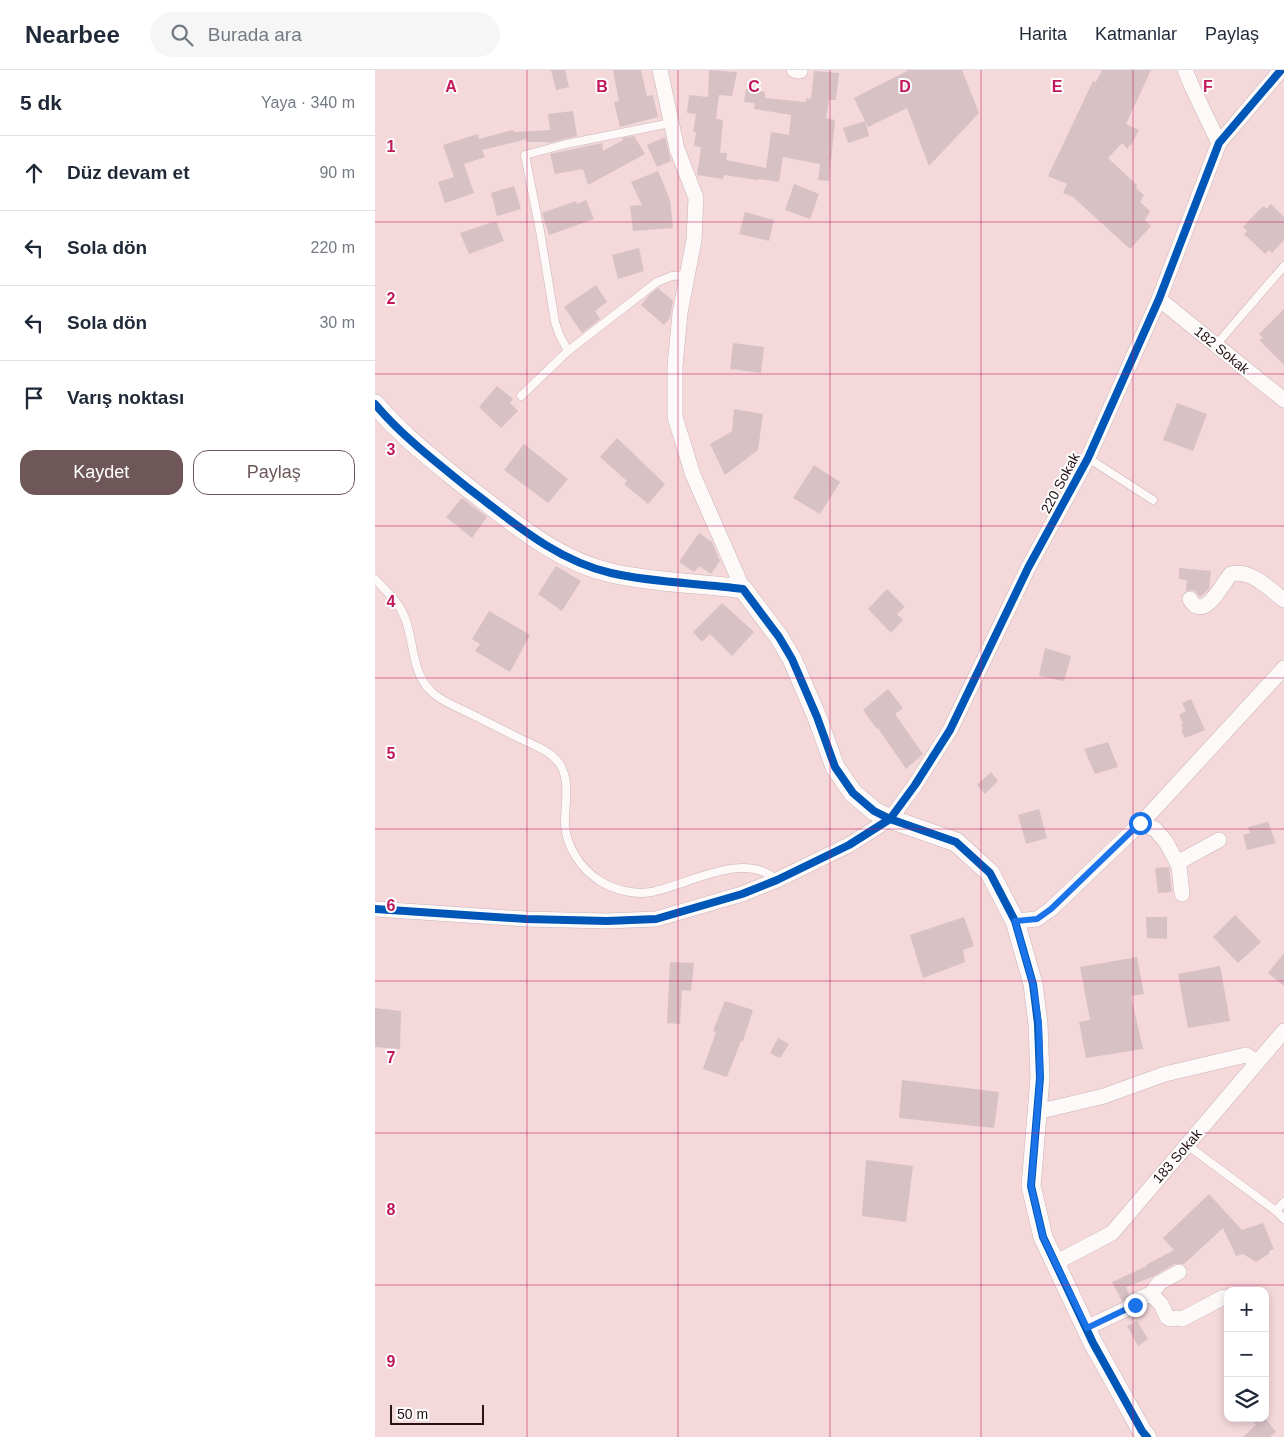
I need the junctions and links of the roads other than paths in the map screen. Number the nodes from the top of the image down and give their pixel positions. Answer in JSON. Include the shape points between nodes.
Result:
{"nodes":[{"id":1,"x":660,"y":70,"type":"edge"},
{"id":2,"x":1185,"y":70,"type":"edge"},
{"id":3,"x":1281,"y":70,"type":"edge"},
{"id":4,"x":671,"y":124,"type":"junction"},
{"id":5,"x":1219,"y":143,"type":"junction"},
{"id":6,"x":1284,"y":266,"type":"edge"},
{"id":7,"x":688,"y":275,"type":"junction"},
{"id":8,"x":1159,"y":299,"type":"junction"},
{"id":9,"x":1216,"y":345,"type":"junction"},
{"id":10,"x":568,"y":350,"type":"junction"},
{"id":11,"x":521,"y":396,"type":"dead end"},
{"id":12,"x":1284,"y":400,"type":"edge"},
{"id":13,"x":375,"y":404,"type":"edge"},
{"id":14,"x":1088,"y":458,"type":"junction"},
{"id":15,"x":1153,"y":500,"type":"dead end"},
{"id":16,"x":375,"y":579,"type":"edge"},
{"id":17,"x":743,"y":589,"type":"junction"},
{"id":18,"x":1190,"y":599,"type":"dead end"},
{"id":19,"x":1284,"y":600,"type":"edge"},
{"id":20,"x":1284,"y":668,"type":"edge"},
{"id":21,"x":890,"y":819,"type":"junction"},
{"id":22,"x":1140,"y":823,"type":"junction"},
{"id":23,"x":1219,"y":840,"type":"dead end"},
{"id":24,"x":1177,"y":863,"type":"junction"},
{"id":25,"x":777,"y":880,"type":"junction"},
{"id":26,"x":1182,"y":894,"type":"dead end"},
{"id":27,"x":375,"y":909,"type":"edge"},
{"id":28,"x":1015,"y":921,"type":"junction"},
{"id":29,"x":1284,"y":1031,"type":"edge"},
{"id":30,"x":1257,"y":1062,"type":"junction"},
{"id":31,"x":1037,"y":1112,"type":"junction"},
{"id":32,"x":1187,"y":1145,"type":"junction"},
{"id":33,"x":1284,"y":1202,"type":"edge"},
{"id":34,"x":1276,"y":1211,"type":"junction"},
{"id":35,"x":1284,"y":1220,"type":"edge"},
{"id":36,"x":1055,"y":1263,"type":"junction"},
{"id":37,"x":1179,"y":1272,"type":"dead end"},
{"id":38,"x":1151,"y":1294,"type":"junction"},
{"id":39,"x":1224,"y":1298,"type":"edge"},
{"id":40,"x":1087,"y":1328,"type":"junction"},
{"id":41,"x":1147,"y":1437,"type":"edge"}],
"edges":[{"from":1,"to":4,"type":"street"},
{"from":2,"to":5,"type":"street"},
{"from":3,"to":5,"type":"street","name":"220 Sokak"},
{"from":4,"to":7,"type":"street","via":[[696,198]]},
{"from":4,"to":10,"type":"lane","via":[[525,155],[555,322]]},
{"from":5,"to":8,"type":"street","name":"220 Sokak"},
{"from":6,"to":9,"type":"lane"},
{"from":7,"to":10,"type":"lane","via":[[672,276],[657,282]]},
{"from":7,"to":17,"type":"street","via":[[680,313],[675,417],[693,475]]},
{"from":8,"to":9,"type":"street","name":"182 Sokak"},
{"from":8,"to":14,"type":"street","name":"220 Sokak"},
{"from":9,"to":12,"type":"street","name":"182 Sokak"},
{"from":10,"to":11,"type":"lane"},
{"from":13,"to":17,"type":"street","via":[[418,448],[545,546],[610,573]]},
{"from":14,"to":15,"type":"lane"},
{"from":14,"to":21,"type":"street","name":"220 Sokak","via":[[1028,568],[950,730]]},
{"from":16,"to":25,"type":"lane","via":[[400,608],[417,669],[433,693],[541,748],[560,765],[567,788],[567,838],[583,866],[599,880],[619,890],[651,892],[743,867],[767,872]]},
{"from":17,"to":21,"type":"street","via":[[792,659],[843,780],[865,804]]},
{"from":18,"to":19,"type":"street","via":[[1198,606],[1209,604],[1231,574],[1238,572],[1247,574]]},
{"from":20,"to":22,"type":"street"},
{"from":21,"to":25,"type":"street","via":[[849,845]]},
{"from":21,"to":28,"type":"street","via":[[956,842],[991,873]]},
{"from":22,"to":24,"type":"street","via":[[1155,829]]},
{"from":22,"to":28,"type":"street","via":[[1051,909],[1037,919]]},
{"from":23,"to":24,"type":"street"},
{"from":24,"to":26,"type":"street"},
{"from":25,"to":27,"type":"street","via":[[743,894],[656,919],[526,919]]},
{"from":28,"to":31,"type":"street","via":[[1033,984],[1039,1024]]},
{"from":29,"to":30,"type":"street","name":"183 Sokak"},
{"from":30,"to":31,"type":"street","via":[[1246,1056],[1165,1074],[1104,1096]]},
{"from":30,"to":32,"type":"street","name":"183 Sokak"},
{"from":31,"to":36,"type":"street","via":[[1031,1186],[1043,1237]]},
{"from":32,"to":34,"type":"lane"},
{"from":32,"to":36,"type":"street","name":"183 Sokak","via":[[1111,1233]]},
{"from":33,"to":34,"type":"lane"},
{"from":34,"to":35,"type":"lane"},
{"from":36,"to":40,"type":"street"},
{"from":37,"to":38,"type":"street","via":[[1159,1283]]},
{"from":38,"to":39,"type":"street","via":[[1170,1320],[1182,1319]]},
{"from":38,"to":40,"type":"street"},
{"from":40,"to":41,"type":"street"}]}
